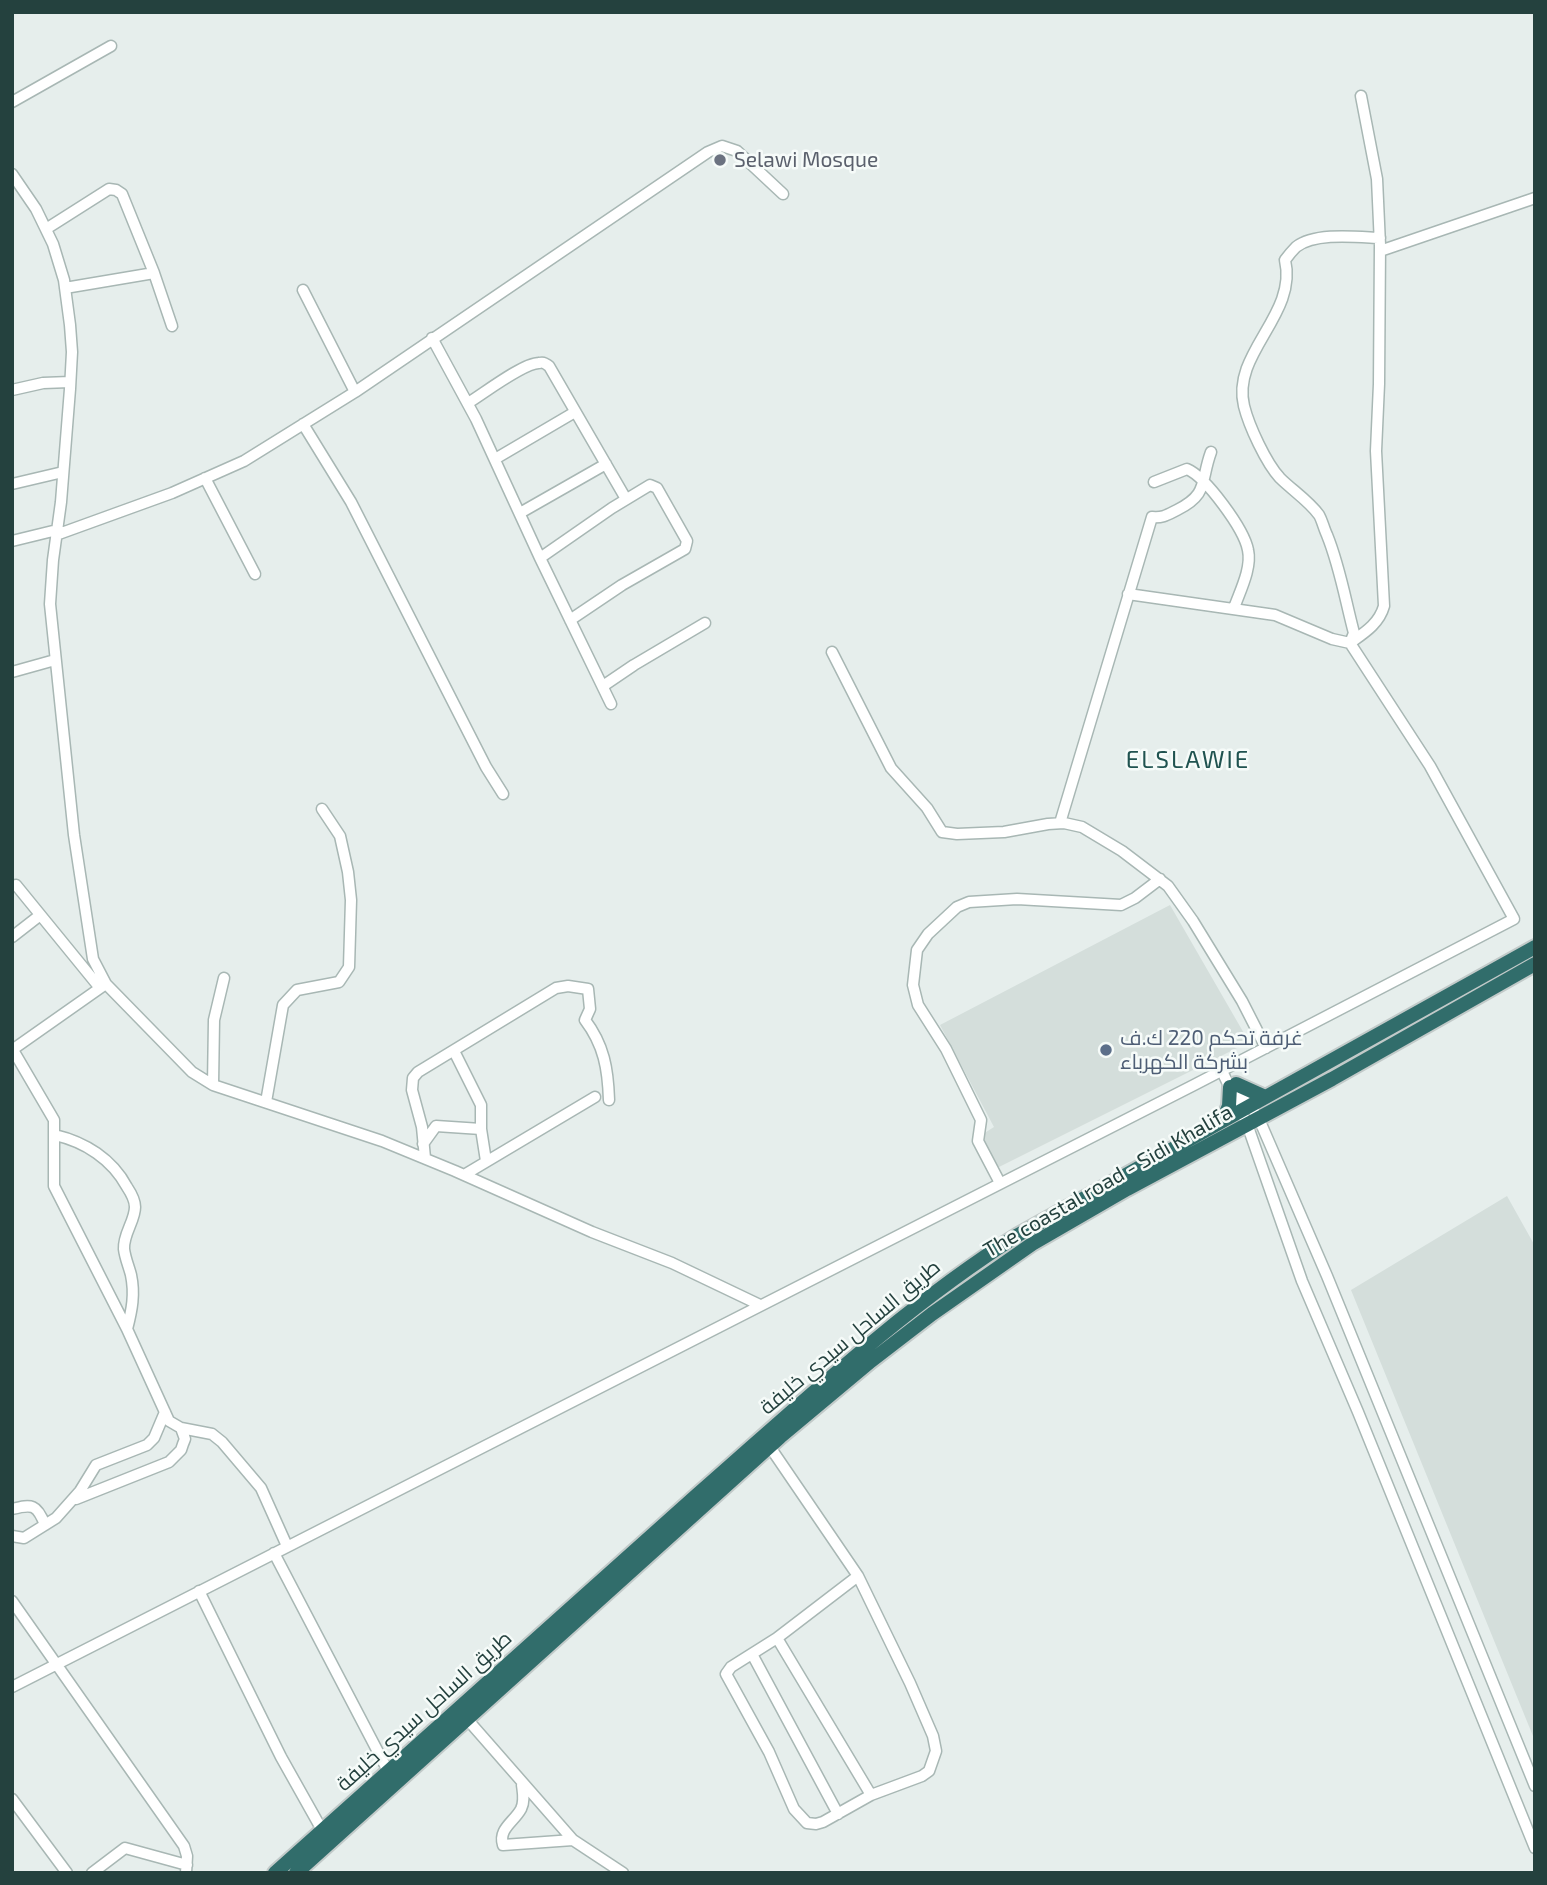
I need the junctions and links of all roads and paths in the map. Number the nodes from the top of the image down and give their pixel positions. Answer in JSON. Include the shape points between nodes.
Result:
{"nodes":[{"id":1,"x":111,"y":46,"type":"dead end"},
{"id":2,"x":1362,"y":96,"type":"dead end"},
{"id":3,"x":12,"y":103,"type":"edge"},
{"id":4,"x":14,"y":179,"type":"edge"},
{"id":5,"x":783,"y":194,"type":"dead end"},
{"id":6,"x":1535,"y":198,"type":"edge"},
{"id":7,"x":46,"y":229,"type":"junction"},
{"id":8,"x":1380,"y":238,"type":"junction"},
{"id":9,"x":1380,"y":251,"type":"junction"},
{"id":10,"x":154,"y":273,"type":"junction"},
{"id":11,"x":65,"y":288,"type":"junction"},
{"id":12,"x":303,"y":290,"type":"dead end"},
{"id":13,"x":172,"y":326,"type":"dead end"},
{"id":14,"x":432,"y":338,"type":"junction"},
{"id":15,"x":70,"y":382,"type":"junction"},
{"id":16,"x":12,"y":390,"type":"edge"},
{"id":17,"x":355,"y":392,"type":"junction"},
{"id":18,"x":468,"y":403,"type":"junction"},
{"id":19,"x":575,"y":412,"type":"junction"},
{"id":20,"x":303,"y":424,"type":"junction"},
{"id":21,"x":1211,"y":452,"type":"dead end"},
{"id":22,"x":495,"y":459,"type":"junction"},
{"id":23,"x":606,"y":464,"type":"junction"},
{"id":24,"x":63,"y":472,"type":"junction"},
{"id":25,"x":205,"y":478,"type":"junction"},
{"id":26,"x":1154,"y":482,"type":"dead end"},
{"id":27,"x":1202,"y":482,"type":"junction"},
{"id":28,"x":12,"y":484,"type":"edge"},
{"id":29,"x":626,"y":499,"type":"junction"},
{"id":30,"x":520,"y":513,"type":"junction"},
{"id":31,"x":56,"y":533,"type":"junction"},
{"id":32,"x":12,"y":541,"type":"edge"},
{"id":33,"x":540,"y":558,"type":"junction"},
{"id":34,"x":255,"y":574,"type":"dead end"},
{"id":35,"x":1128,"y":594,"type":"junction"},
{"id":36,"x":1234,"y":608,"type":"junction"},
{"id":37,"x":570,"y":620,"type":"junction"},
{"id":38,"x":705,"y":623,"type":"dead end"},
{"id":39,"x":1350,"y":643,"type":"junction"},
{"id":40,"x":832,"y":652,"type":"dead end"},
{"id":41,"x":55,"y":660,"type":"junction"},
{"id":42,"x":12,"y":672,"type":"edge"},
{"id":43,"x":603,"y":686,"type":"junction"},
{"id":44,"x":611,"y":704,"type":"dead end"},
{"id":45,"x":503,"y":794,"type":"dead end"},
{"id":46,"x":322,"y":809,"type":"dead end"},
{"id":47,"x":1060,"y":823,"type":"junction"},
{"id":48,"x":1160,"y":879,"type":"junction"},
{"id":49,"x":16,"y":885,"type":"dead end"},
{"id":50,"x":39,"y":916,"type":"junction"},
{"id":51,"x":12,"y":937,"type":"edge"},
{"id":52,"x":1535,"y":947,"type":"edge"},
{"id":53,"x":1535,"y":964,"type":"edge"},
{"id":54,"x":224,"y":978,"type":"dead end"},
{"id":55,"x":103,"y":986,"type":"junction"},
{"id":56,"x":1266,"y":1048,"type":"junction"},
{"id":57,"x":12,"y":1050,"type":"edge"},
{"id":58,"x":454,"y":1051,"type":"junction"},
{"id":59,"x":1228,"y":1080,"type":"junction"},
{"id":60,"x":214,"y":1085,"type":"junction"},
{"id":61,"x":595,"y":1097,"type":"dead end"},
{"id":62,"x":1265,"y":1097,"type":"junction"},
{"id":63,"x":609,"y":1100,"type":"dead end"},
{"id":64,"x":266,"y":1102,"type":"junction"},
{"id":65,"x":1250,"y":1115,"type":"junction"},
{"id":66,"x":1223,"y":1120,"type":"junction"},
{"id":67,"x":481,"y":1129,"type":"junction"},
{"id":68,"x":55,"y":1135,"type":"junction"},
{"id":69,"x":423,"y":1144,"type":"junction"},
{"id":70,"x":425,"y":1158,"type":"junction"},
{"id":71,"x":486,"y":1161,"type":"junction"},
{"id":72,"x":464,"y":1175,"type":"junction"},
{"id":73,"x":1000,"y":1183,"type":"junction"},
{"id":74,"x":760,"y":1305,"type":"junction"},
{"id":75,"x":127,"y":1329,"type":"junction"},
{"id":76,"x":165,"y":1412,"type":"junction"},
{"id":77,"x":181,"y":1428,"type":"junction"},
{"id":78,"x":770,"y":1447,"type":"junction"},
{"id":79,"x":72,"y":1501,"type":"junction"},
{"id":80,"x":12,"y":1509,"type":"edge"},
{"id":81,"x":45,"y":1525,"type":"junction"},
{"id":82,"x":12,"y":1536,"type":"edge"},
{"id":83,"x":287,"y":1546,"type":"junction"},
{"id":84,"x":274,"y":1553,"type":"junction"},
{"id":85,"x":858,"y":1576,"type":"junction"},
{"id":86,"x":199,"y":1591,"type":"junction"},
{"id":87,"x":12,"y":1601,"type":"edge"},
{"id":88,"x":778,"y":1638,"type":"junction"},
{"id":89,"x":752,"y":1654,"type":"junction"},
{"id":90,"x":57,"y":1664,"type":"junction"},
{"id":91,"x":12,"y":1687,"type":"edge"},
{"id":92,"x":467,"y":1719,"type":"junction"},
{"id":93,"x":388,"y":1771,"type":"junction"},
{"id":94,"x":522,"y":1784,"type":"junction"},
{"id":95,"x":1535,"y":1786,"type":"edge"},
{"id":96,"x":871,"y":1795,"type":"junction"},
{"id":97,"x":12,"y":1799,"type":"edge"},
{"id":98,"x":838,"y":1814,"type":"junction"},
{"id":99,"x":322,"y":1830,"type":"junction"},
{"id":100,"x":573,"y":1840,"type":"junction"},
{"id":101,"x":1535,"y":1848,"type":"edge"},
{"id":102,"x":187,"y":1869,"type":"edge"},
{"id":103,"x":66,"y":1873,"type":"edge"},
{"id":104,"x":92,"y":1873,"type":"edge"},
{"id":105,"x":275,"y":1873,"type":"edge"},
{"id":106,"x":296,"y":1873,"type":"edge"},
{"id":107,"x":623,"y":1873,"type":"edge"}],
"edges":[{"from":1,"to":3,"type":"street"},
{"from":2,"to":8,"type":"street","via":[[1377,179]]},
{"from":4,"to":7,"type":"street"},
{"from":5,"to":14,"type":"street","via":[[737,150],[728,146],[715,149]]},
{"from":6,"to":9,"type":"street"},
{"from":7,"to":10,"type":"street","via":[[109,189],[117,190]]},
{"from":7,"to":11,"type":"street"},
{"from":8,"to":9,"type":"street"},
{"from":8,"to":39,"type":"street","via":[[1330,236],[1298,245],[1284,260],[1287,271],[1278,310],[1249,361],[1243,404],[1277,475],[1319,515],[1339,563],[1354,633]]},
{"from":9,"to":39,"type":"street","via":[[1376,451],[1384,606],[1374,625]]},
{"from":10,"to":11,"type":"street"},
{"from":10,"to":13,"type":"street"},
{"from":11,"to":15,"type":"street","via":[[72,352]]},
{"from":12,"to":17,"type":"street"},
{"from":14,"to":17,"type":"street"},
{"from":14,"to":18,"type":"street"},
{"from":15,"to":16,"type":"street"},
{"from":15,"to":24,"type":"street"},
{"from":17,"to":20,"type":"street"},
{"from":18,"to":19,"type":"street","via":[[542,362],[549,366]]},
{"from":18,"to":22,"type":"street"},
{"from":19,"to":22,"type":"street"},
{"from":19,"to":23,"type":"street"},
{"from":20,"to":25,"type":"street","via":[[244,461]]},
{"from":20,"to":45,"type":"street","via":[[351,502]]},
{"from":21,"to":27,"type":"street"},
{"from":22,"to":30,"type":"street"},
{"from":23,"to":29,"type":"street"},
{"from":23,"to":30,"type":"street"},
{"from":24,"to":28,"type":"street"},
{"from":24,"to":31,"type":"street"},
{"from":25,"to":31,"type":"street","via":[[83,527]]},
{"from":25,"to":34,"type":"street"},
{"from":26,"to":27,"type":"street","via":[[1187,469]]},
{"from":27,"to":35,"type":"street","via":[[1193,502],[1162,518],[1152,517]]},
{"from":27,"to":36,"type":"street","via":[[1233,516],[1248,551]]},
{"from":29,"to":33,"type":"street"},
{"from":29,"to":37,"type":"street","via":[[653,485],[687,546]]},
{"from":30,"to":33,"type":"street"},
{"from":31,"to":32,"type":"street"},
{"from":31,"to":41,"type":"street","via":[[50,604]]},
{"from":33,"to":37,"type":"street"},
{"from":35,"to":36,"type":"street"},
{"from":35,"to":47,"type":"street"},
{"from":36,"to":39,"type":"street","via":[[1275,615]]},
{"from":37,"to":43,"type":"street"},
{"from":38,"to":43,"type":"street"},
{"from":39,"to":56,"type":"street","via":[[1430,766],[1514,919]]},
{"from":40,"to":47,"type":"street","via":[[891,768],[942,832],[1004,832]]},
{"from":41,"to":42,"type":"street"},
{"from":41,"to":55,"type":"street","via":[[74,835],[93,959]]},
{"from":43,"to":44,"type":"street"},
{"from":46,"to":64,"type":"street","via":[[340,836],[348,872],[349,967],[340,982],[297,990],[284,1005]]},
{"from":47,"to":48,"type":"street","via":[[1082,827]]},
{"from":48,"to":56,"type":"street","via":[[1193,921]]},
{"from":48,"to":73,"type":"street","via":[[1121,905],[1017,899],[969,902],[957,907],[917,950],[913,985],[918,1005],[981,1120],[978,1141]]},
{"from":49,"to":50,"type":"street"},
{"from":50,"to":51,"type":"street"},
{"from":50,"to":55,"type":"street"},
{"from":52,"to":62,"type":"highway","name":"طريق الساحل سيدي خليفة"},
{"from":53,"to":65,"type":"highway","name":"The coastal road - Sidi Khalifa"},
{"from":54,"to":60,"type":"street","via":[[214,1020]]},
{"from":55,"to":57,"type":"street"},
{"from":55,"to":60,"type":"street","via":[[192,1072]]},
{"from":56,"to":59,"type":"street"},
{"from":57,"to":68,"type":"street","via":[[54,1120]]},
{"from":58,"to":63,"type":"street","via":[[556,988],[588,989],[590,1010],[585,1020],[605,1057]]},
{"from":58,"to":67,"type":"street","via":[[481,1105]]},
{"from":58,"to":69,"type":"street","via":[[414,1077],[412,1090]]},
{"from":59,"to":62,"type":"highway"},
{"from":59,"to":65,"type":"street"},
{"from":59,"to":66,"type":"highway","via":[[1229,1106]]},
{"from":59,"to":73,"type":"street"},
{"from":60,"to":64,"type":"street"},
{"from":61,"to":71,"type":"street"},
{"from":62,"to":65,"type":"highway","name":"طريق الساحل سيدي خليفة"},
{"from":64,"to":70,"type":"street"},
{"from":65,"to":66,"type":"highway","name":"طريق الساحل سيدي خليفة"},
{"from":65,"to":78,"type":"highway","name":"The coastal road - Sidi Khalifa","via":[[1032,1244],[962,1292]]},
{"from":65,"to":95,"type":"street","via":[[1327,1276]]},
{"from":65,"to":101,"type":"street","via":[[1302,1281]]},
{"from":66,"to":93,"type":"highway","name":"طريق الساحل سيدي خليفة","via":[[1018,1235],[910,1310]]},
{"from":67,"to":69,"type":"street","via":[[436,1126]]},
{"from":67,"to":71,"type":"street"},
{"from":68,"to":75,"type":"street","via":[[54,1186]]},
{"from":68,"to":75,"type":"street","via":[[82,1143],[106,1160],[133,1198],[135,1209],[124,1251],[134,1290]]},
{"from":69,"to":70,"type":"street"},
{"from":70,"to":72,"type":"street"},
{"from":71,"to":72,"type":"street"},
{"from":72,"to":74,"type":"street"},
{"from":73,"to":74,"type":"street"},
{"from":74,"to":83,"type":"street"},
{"from":75,"to":76,"type":"street"},
{"from":76,"to":77,"type":"street","via":[[169,1421]]},
{"from":76,"to":79,"type":"street","via":[[148,1445],[96,1465]]},
{"from":77,"to":79,"type":"street","via":[[185,1438],[181,1450],[169,1462]]},
{"from":77,"to":83,"type":"street","via":[[212,1434],[253,1476]]},
{"from":78,"to":85,"type":"street"},
{"from":78,"to":92,"type":"highway","name":"The coastal road - Sidi Khalifa"},
{"from":79,"to":81,"type":"street"},
{"from":80,"to":81,"type":"street","via":[[33,1506]]},
{"from":81,"to":82,"type":"street","via":[[24,1538]]},
{"from":83,"to":84,"type":"street"},
{"from":84,"to":86,"type":"street"},
{"from":84,"to":93,"type":"street"},
{"from":85,"to":88,"type":"street"},
{"from":85,"to":96,"type":"street","via":[[917,1699],[936,1751],[929,1771],[922,1776]]},
{"from":86,"to":90,"type":"street"},
{"from":86,"to":99,"type":"street","via":[[281,1758]]},
{"from":87,"to":90,"type":"street"},
{"from":88,"to":89,"type":"street"},
{"from":88,"to":96,"type":"street"},
{"from":89,"to":98,"type":"street"},
{"from":89,"to":98,"type":"street","via":[[731,1667],[727,1676],[769,1752],[794,1810],[807,1823],[816,1824]]},
{"from":90,"to":91,"type":"street"},
{"from":90,"to":102,"type":"street","via":[[184,1846]]},
{"from":92,"to":94,"type":"street"},
{"from":92,"to":106,"type":"highway","name":"The coastal road - Sidi Khalifa"},
{"from":93,"to":99,"type":"highway","name":"طريق الساحل سيدي خليفة"},
{"from":94,"to":100,"type":"street"},
{"from":94,"to":100,"type":"street","via":[[524,1801],[503,1833],[503,1845]]},
{"from":96,"to":98,"type":"street"},
{"from":97,"to":103,"type":"street"},
{"from":99,"to":105,"type":"highway","name":"طريق الساحل سيدي خليفة"},
{"from":100,"to":107,"type":"street"},
{"from":102,"to":104,"type":"street","via":[[125,1848]]}]}
